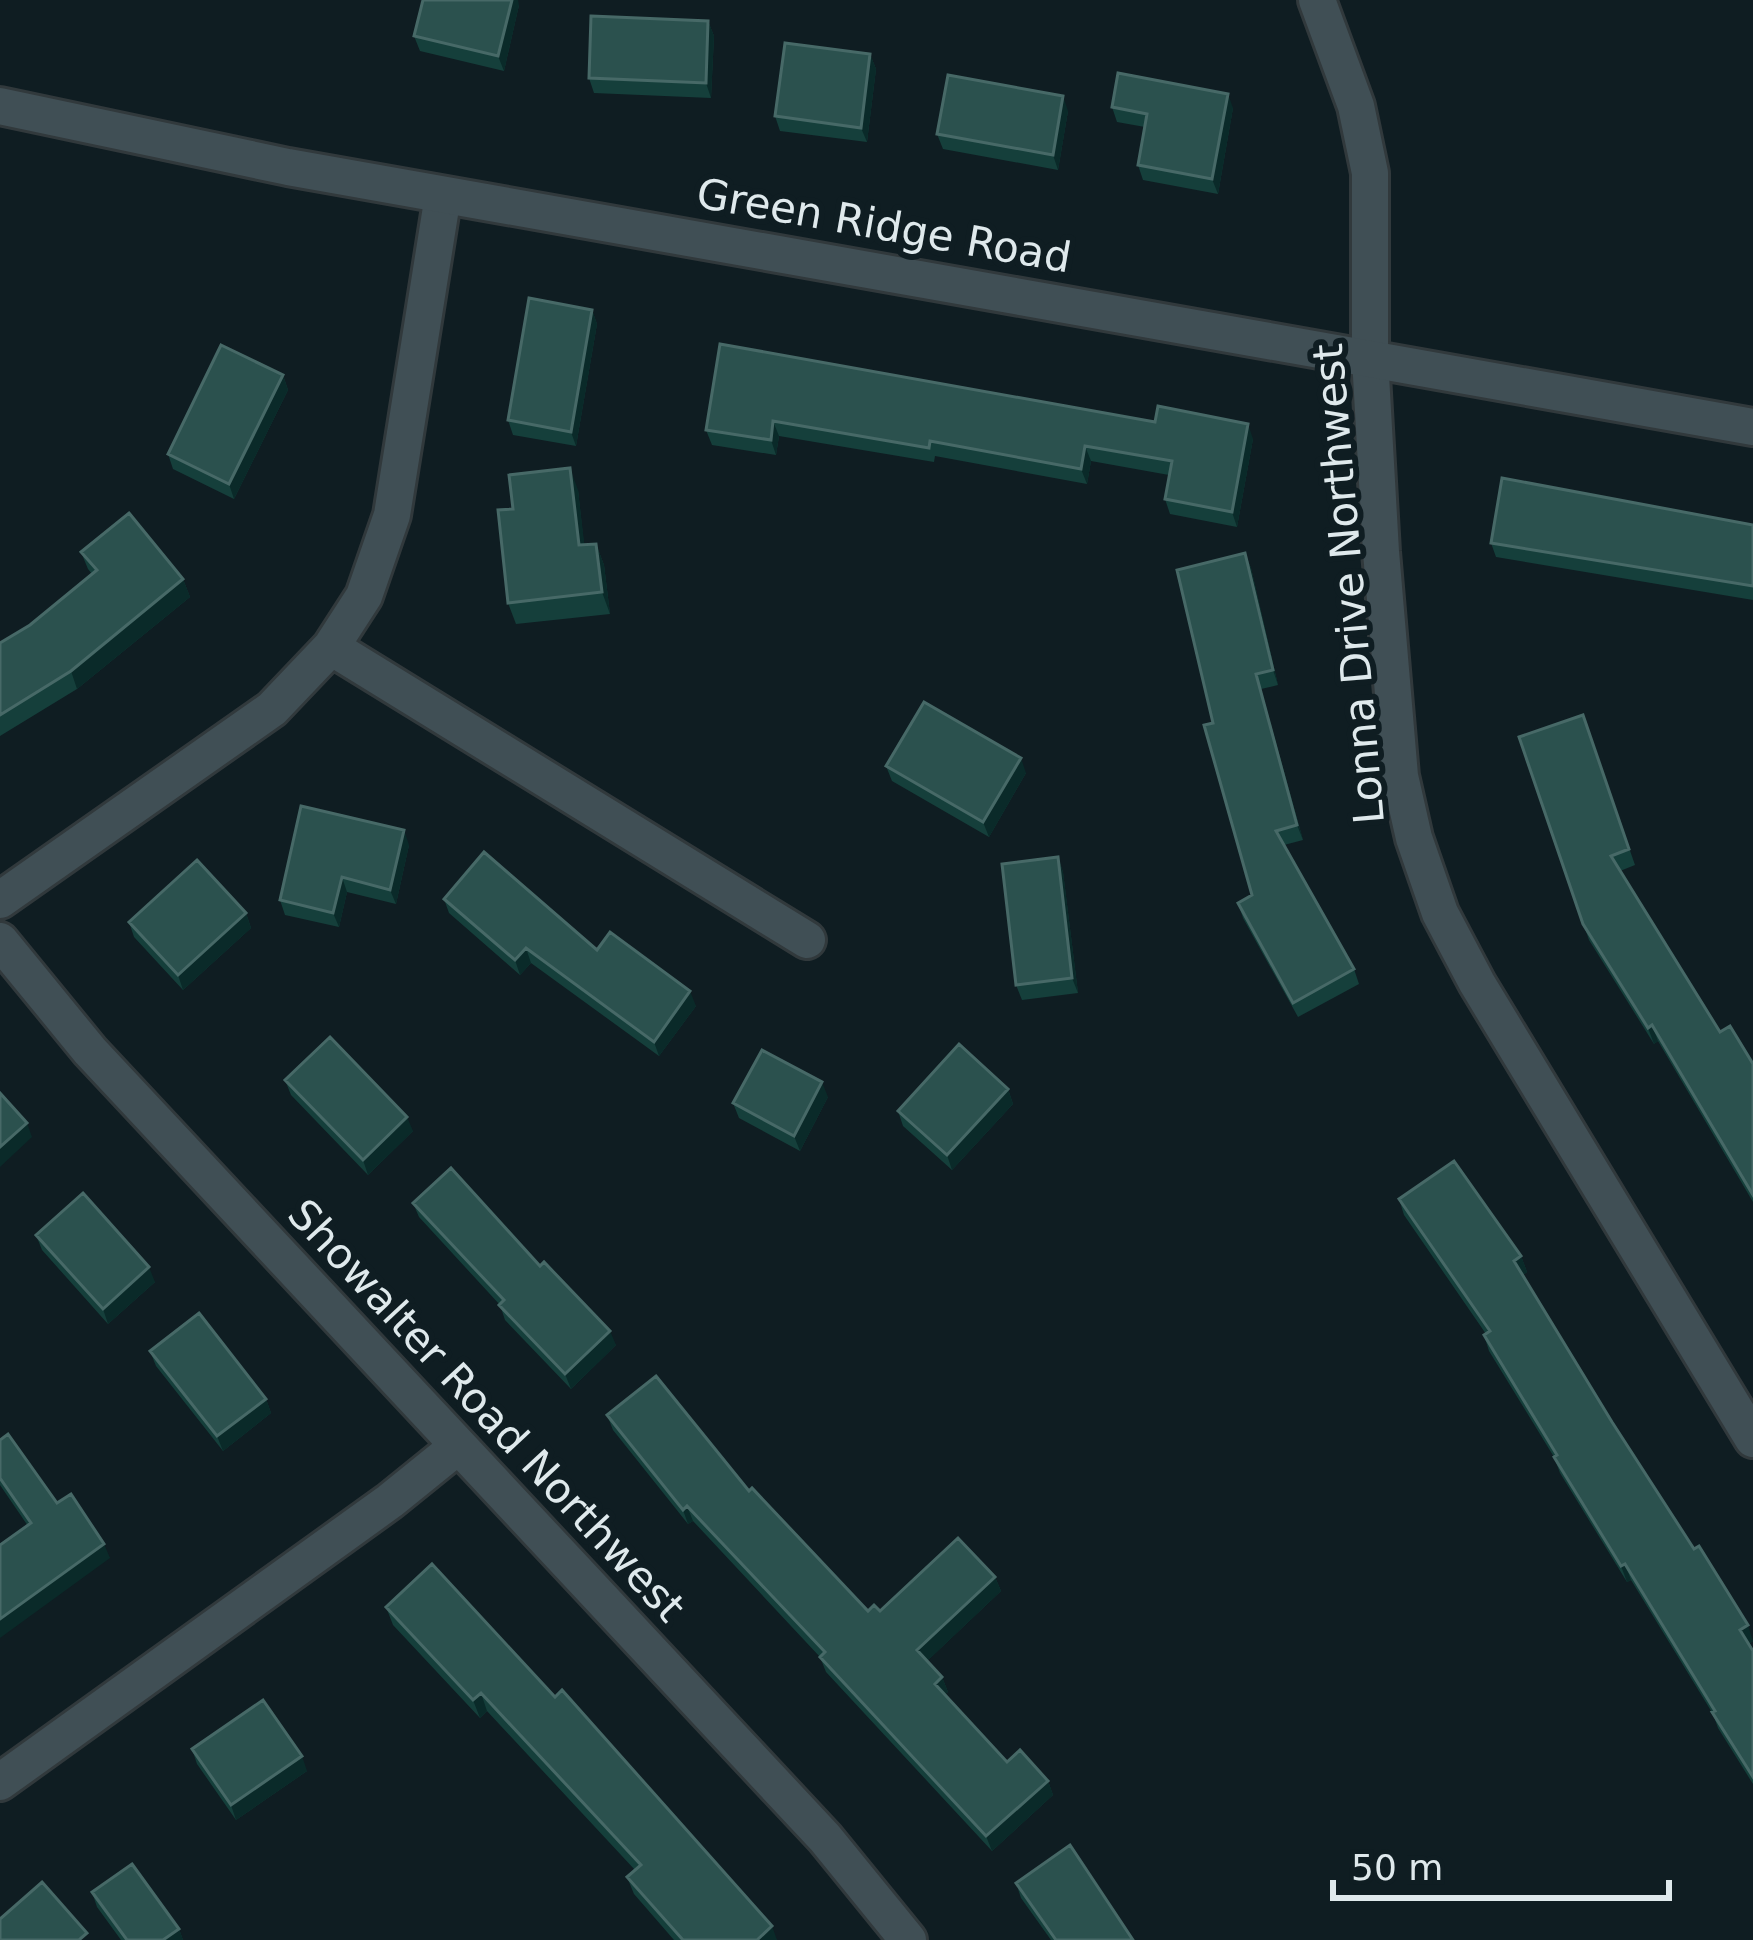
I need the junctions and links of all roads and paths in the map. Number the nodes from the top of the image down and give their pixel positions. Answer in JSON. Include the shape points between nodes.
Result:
{"nodes":[{"id":1,"x":1317,"y":0,"type":"edge"},
{"id":2,"x":0,"y":106,"type":"edge"},
{"id":3,"x":443,"y":195,"type":"junction"},
{"id":4,"x":1370,"y":358,"type":"junction"},
{"id":5,"x":1753,"y":427,"type":"edge"},
{"id":6,"x":332,"y":647,"type":"junction"},
{"id":7,"x":0,"y":900,"type":"edge"},
{"id":8,"x":807,"y":940,"type":"dead end"},
{"id":9,"x":0,"y":941,"type":"edge"},
{"id":10,"x":1753,"y":1439,"type":"edge"},
{"id":11,"x":458,"y":1446,"type":"junction"},
{"id":12,"x":0,"y":1782,"type":"edge"},
{"id":13,"x":908,"y":1940,"type":"edge"}],
"edges":[{"from":1,"to":4,"type":"street","name":"Lonna Drive Northwest","via":[[1356,106],[1370,172]]},
{"from":2,"to":3,"type":"street","name":"Green Ridge Road"},
{"from":3,"to":4,"type":"street","name":"Green Ridge Road"},
{"from":3,"to":6,"type":"street","via":[[392,515],[364,596]]},
{"from":4,"to":5,"type":"street","name":"Green Ridge Road"},
{"from":4,"to":10,"type":"street","name":"Lonna Drive Northwest","via":[[1400,776],[1440,913]]},
{"from":6,"to":7,"type":"street","via":[[272,709]]},
{"from":6,"to":8,"type":"street"},
{"from":9,"to":11,"type":"street","name":"Showalter Road Northwest","via":[[90,1051]]},
{"from":11,"to":12,"type":"street"},
{"from":11,"to":13,"type":"street","name":"Showalter Road Northwest","via":[[825,1838]]}]}
